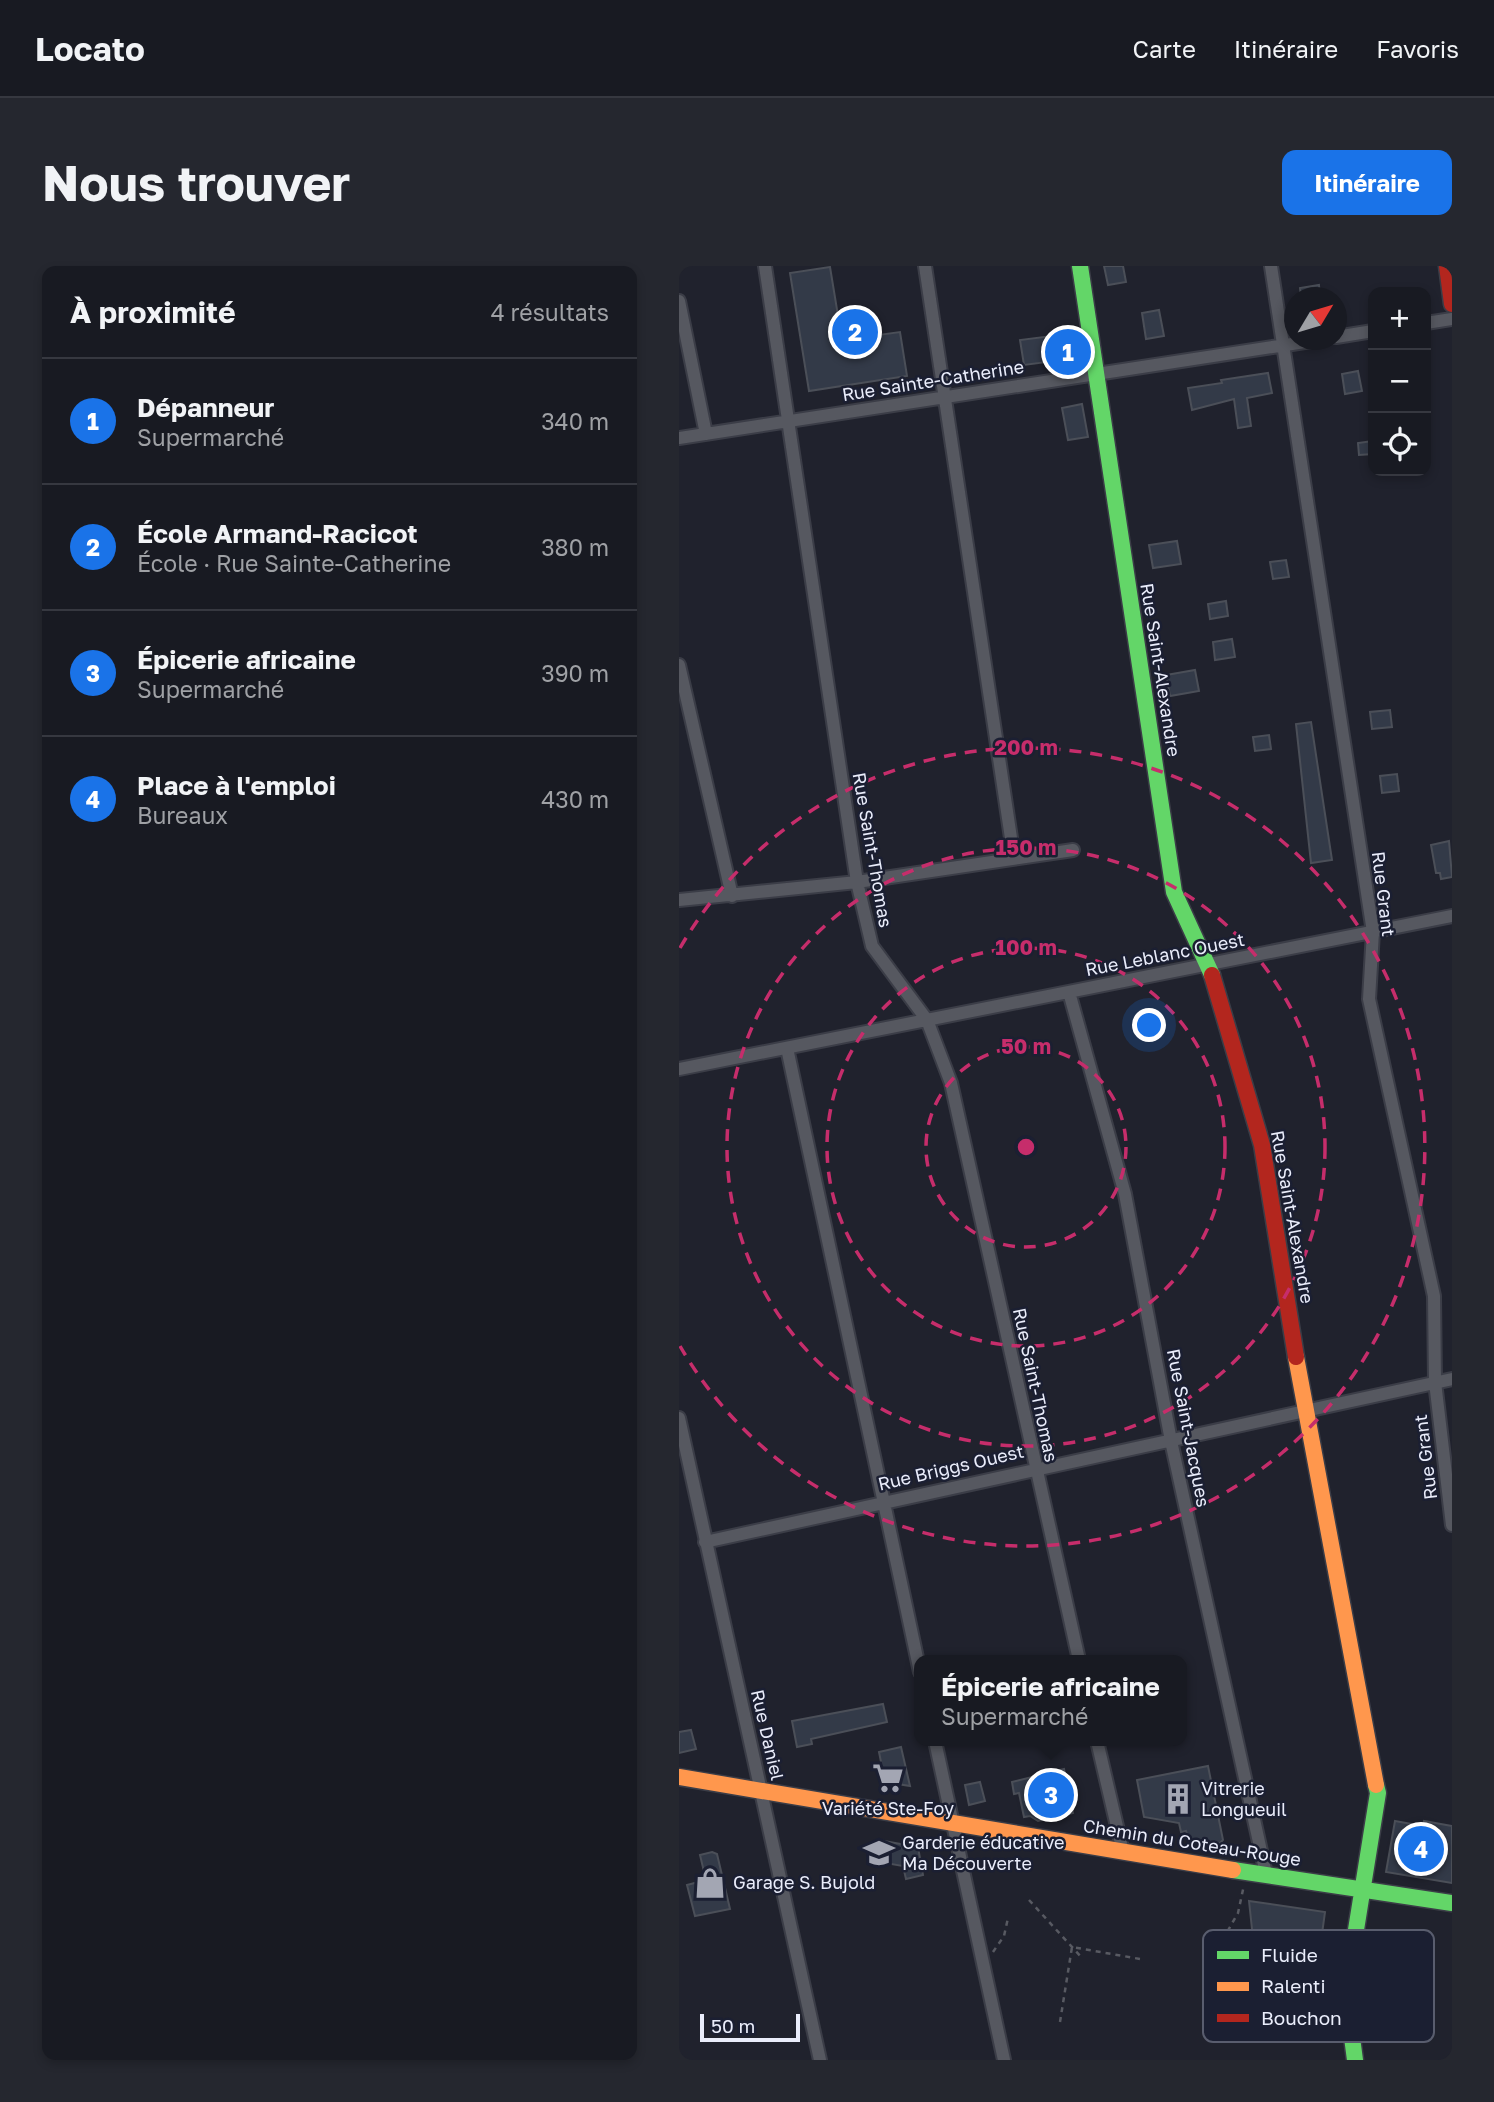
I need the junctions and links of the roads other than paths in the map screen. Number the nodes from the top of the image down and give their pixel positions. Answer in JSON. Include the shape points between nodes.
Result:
{"nodes":[{"id":1,"x":765,"y":266,"type":"edge"},
{"id":2,"x":925,"y":266,"type":"edge"},
{"id":3,"x":1080,"y":266,"type":"edge"},
{"id":4,"x":1271,"y":266,"type":"edge"},
{"id":5,"x":1447,"y":266,"type":"edge"},
{"id":6,"x":679,"y":301,"type":"edge"},
{"id":7,"x":1452,"y":304,"type":"edge"},
{"id":8,"x":1452,"y":319,"type":"edge"},
{"id":9,"x":1431,"y":322,"type":"edge"},
{"id":10,"x":1368,"y":332,"type":"edge"},
{"id":11,"x":1347,"y":335,"type":"edge"},
{"id":12,"x":1283,"y":345,"type":"junction"},
{"id":13,"x":1096,"y":373,"type":"junction"},
{"id":14,"x":945,"y":397,"type":"junction"},
{"id":15,"x":788,"y":422,"type":"junction"},
{"id":16,"x":705,"y":434,"type":"junction"},
{"id":17,"x":679,"y":438,"type":"edge"},
{"id":18,"x":679,"y":665,"type":"edge"},
{"id":19,"x":1073,"y":850,"type":"dead end"},
{"id":20,"x":1014,"y":858,"type":"junction"},
{"id":21,"x":857,"y":882,"type":"junction"},
{"id":22,"x":732,"y":896,"type":"junction"},
{"id":23,"x":679,"y":900,"type":"edge"},
{"id":24,"x":1452,"y":916,"type":"edge"},
{"id":25,"x":1373,"y":932,"type":"junction"},
{"id":26,"x":1209,"y":964,"type":"junction"},
{"id":27,"x":1069,"y":992,"type":"junction"},
{"id":28,"x":927,"y":1020,"type":"junction"},
{"id":29,"x":787,"y":1048,"type":"junction"},
{"id":30,"x":679,"y":1069,"type":"edge"},
{"id":31,"x":1452,"y":1378,"type":"edge"},
{"id":32,"x":1435,"y":1382,"type":"junction"},
{"id":33,"x":1305,"y":1411,"type":"junction"},
{"id":34,"x":679,"y":1418,"type":"edge"},
{"id":35,"x":1171,"y":1441,"type":"junction"},
{"id":36,"x":1035,"y":1467,"type":"junction"},
{"id":37,"x":883,"y":1502,"type":"junction"},
{"id":38,"x":1452,"y":1525,"type":"edge"},
{"id":39,"x":705,"y":1542,"type":"junction"},
{"id":40,"x":916,"y":1655,"type":"edge"},
{"id":41,"x":1078,"y":1655,"type":"edge"},
{"id":42,"x":936,"y":1746,"type":"edge"},
{"id":43,"x":1098,"y":1746,"type":"edge"},
{"id":44,"x":679,"y":1777,"type":"edge"},
{"id":45,"x":762,"y":1790,"type":"junction"},
{"id":46,"x":953,"y":1825,"type":"junction"},
{"id":47,"x":1123,"y":1852,"type":"junction"},
{"id":48,"x":1266,"y":1874,"type":"junction"},
{"id":49,"x":1364,"y":1891,"type":"junction"},
{"id":50,"x":1452,"y":1903,"type":"edge"},
{"id":51,"x":1357,"y":1930,"type":"edge"},
{"id":52,"x":1353,"y":2042,"type":"edge"},
{"id":53,"x":820,"y":2060,"type":"edge"},
{"id":54,"x":1004,"y":2060,"type":"edge"},
{"id":55,"x":1355,"y":2060,"type":"edge"}],
"edges":[{"from":1,"to":15,"type":"street","name":"Rue Saint-Thomas"},
{"from":2,"to":14,"type":"street"},
{"from":3,"to":13,"type":"street","name":"Rue Saint-Alexandre"},
{"from":4,"to":12,"type":"street","name":"Rue Grant"},
{"from":5,"to":7,"type":"street"},
{"from":6,"to":16,"type":"street"},
{"from":8,"to":9,"type":"street"},
{"from":10,"to":11,"type":"street"},
{"from":12,"to":13,"type":"street","name":"Rue Sainte-Catherine"},
{"from":12,"to":25,"type":"street","name":"Rue Grant"},
{"from":13,"to":14,"type":"street","name":"Rue Sainte-Catherine"},
{"from":13,"to":26,"type":"street","name":"Rue Saint-Alexandre","via":[[1174,892]]},
{"from":14,"to":15,"type":"street","name":"Rue Sainte-Catherine"},
{"from":14,"to":20,"type":"street"},
{"from":15,"to":16,"type":"street","name":"Rue Sainte-Catherine"},
{"from":15,"to":21,"type":"street","name":"Rue Saint-Thomas"},
{"from":16,"to":17,"type":"street","name":"Rue Sainte-Catherine"},
{"from":18,"to":22,"type":"street"},
{"from":19,"to":20,"type":"street"},
{"from":20,"to":21,"type":"street"},
{"from":21,"to":22,"type":"street"},
{"from":21,"to":28,"type":"street","name":"Rue Saint-Thomas","via":[[872,946]]},
{"from":22,"to":23,"type":"street"},
{"from":24,"to":25,"type":"street","name":"Rue Leblanc Ouest"},
{"from":25,"to":26,"type":"street","name":"Rue Leblanc Ouest"},
{"from":25,"to":32,"type":"street","name":"Rue Grant","via":[[1369,999],[1434,1296]]},
{"from":26,"to":27,"type":"street","name":"Rue Leblanc Ouest"},
{"from":26,"to":33,"type":"street","name":"Rue Saint-Alexandre","via":[[1262,1145]]},
{"from":27,"to":28,"type":"street","name":"Rue Leblanc Ouest"},
{"from":27,"to":35,"type":"street","name":"Rue Saint-Jacques","via":[[1125,1194]]},
{"from":28,"to":29,"type":"street","name":"Rue Leblanc Ouest"},
{"from":28,"to":36,"type":"street","name":"Rue Saint-Thomas","via":[[951,1083]]},
{"from":29,"to":30,"type":"street","name":"Rue Leblanc Ouest"},
{"from":29,"to":37,"type":"street"},
{"from":31,"to":32,"type":"street","name":"Rue Briggs Ouest"},
{"from":32,"to":33,"type":"street","name":"Rue Briggs Ouest"},
{"from":32,"to":38,"type":"street","name":"Rue Grant"},
{"from":33,"to":35,"type":"street","name":"Rue Briggs Ouest"},
{"from":33,"to":49,"type":"street","name":"Rue Saint-Alexandre","via":[[1378,1793]]},
{"from":34,"to":39,"type":"street","name":"Rue Daniel"},
{"from":35,"to":36,"type":"street","name":"Rue Briggs Ouest"},
{"from":35,"to":48,"type":"street","name":"Rue Saint-Jacques"},
{"from":36,"to":37,"type":"street","name":"Rue Briggs Ouest"},
{"from":36,"to":41,"type":"street","name":"Rue Saint-Thomas"},
{"from":37,"to":39,"type":"street","name":"Rue Briggs Ouest"},
{"from":37,"to":40,"type":"street"},
{"from":39,"to":45,"type":"street","name":"Rue Daniel"},
{"from":42,"to":46,"type":"street"},
{"from":43,"to":47,"type":"street"},
{"from":44,"to":45,"type":"street","name":"Chemin du Coteau-Rouge"},
{"from":45,"to":46,"type":"street","name":"Chemin du Coteau-Rouge"},
{"from":45,"to":53,"type":"street","name":"Rue Daniel"},
{"from":46,"to":47,"type":"street","name":"Chemin du Coteau-Rouge"},
{"from":46,"to":54,"type":"street"},
{"from":47,"to":48,"type":"street","name":"Chemin du Coteau-Rouge"},
{"from":48,"to":49,"type":"street","name":"Chemin du Coteau-Rouge"},
{"from":49,"to":50,"type":"street","name":"Chemin du Coteau-Rouge"},
{"from":49,"to":51,"type":"street","name":"Rue Saint-Alexandre"},
{"from":52,"to":55,"type":"street","name":"Rue Saint-Alexandre"}]}
